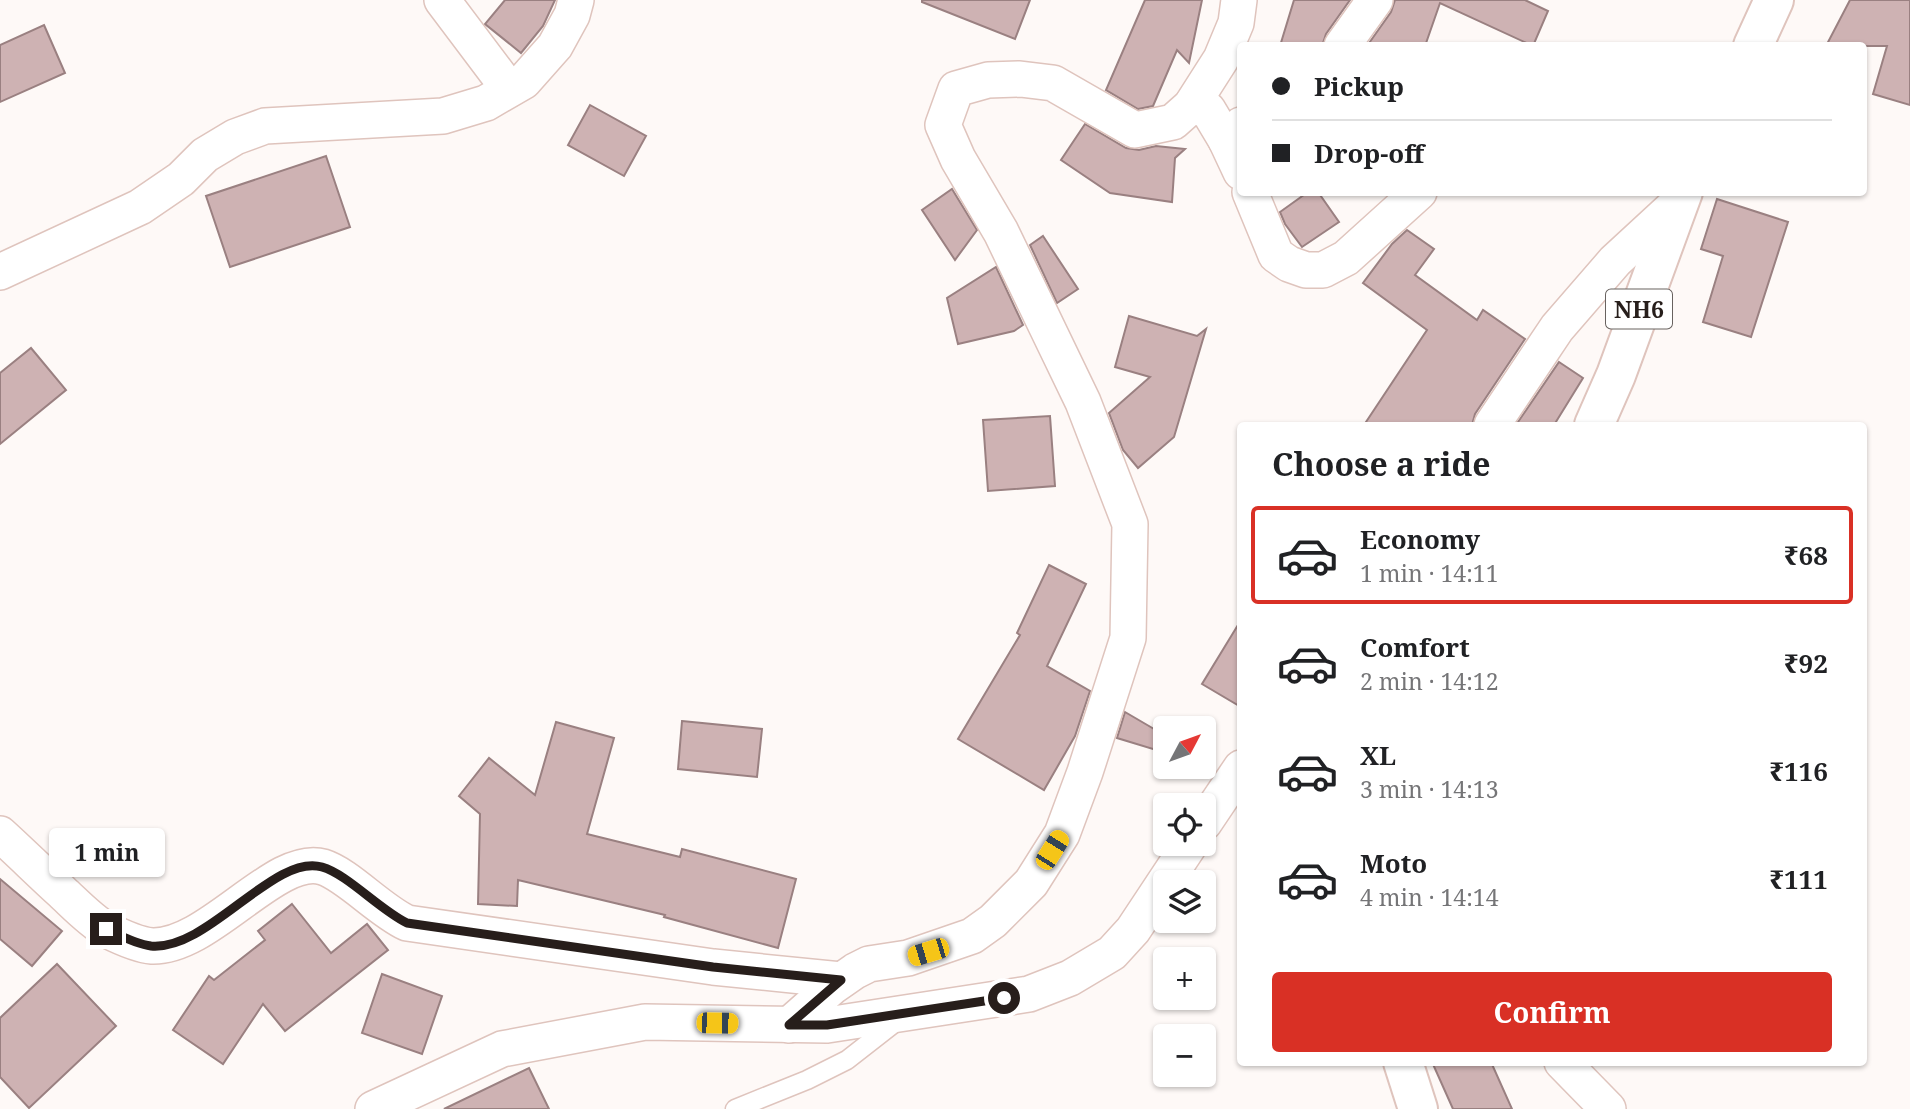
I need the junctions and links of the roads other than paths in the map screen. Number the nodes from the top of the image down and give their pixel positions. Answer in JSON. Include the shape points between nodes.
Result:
{"nodes":[{"id":1,"x":442,"y":0,"type":"edge"},
{"id":2,"x":576,"y":0,"type":"edge"},
{"id":3,"x":1239,"y":0,"type":"edge"},
{"id":4,"x":1375,"y":0,"type":"edge"},
{"id":5,"x":1774,"y":0,"type":"edge"},
{"id":6,"x":1345,"y":42,"type":"edge"},
{"id":7,"x":1755,"y":42,"type":"edge"},
{"id":8,"x":509,"y":89,"type":"junction"},
{"id":9,"x":1191,"y":106,"type":"junction"},
{"id":10,"x":1233,"y":132,"type":"edge"},
{"id":11,"x":1237,"y":152,"type":"edge"},
{"id":12,"x":1252,"y":196,"type":"edge"},
{"id":13,"x":1415,"y":196,"type":"edge"},
{"id":14,"x":1681,"y":197,"type":"edge"},
{"id":15,"x":0,"y":272,"type":"edge"},
{"id":16,"x":1494,"y":422,"type":"edge"},
{"id":17,"x":1595,"y":422,"type":"edge"},
{"id":18,"x":1237,"y":774,"type":"edge"},
{"id":19,"x":1216,"y":805,"type":"edge"},
{"id":20,"x":0,"y":834,"type":"edge"},
{"id":21,"x":1182,"y":856,"type":"edge"},
{"id":22,"x":841,"y":980,"type":"junction"},
{"id":23,"x":908,"y":1013,"type":"junction"},
{"id":24,"x":789,"y":1025,"type":"junction"},
{"id":25,"x":1404,"y":1066,"type":"edge"},
{"id":26,"x":1566,"y":1066,"type":"edge"},
{"id":27,"x":373,"y":1109,"type":"edge"},
{"id":28,"x":735,"y":1109,"type":"edge"},
{"id":29,"x":1418,"y":1109,"type":"edge"},
{"id":30,"x":1608,"y":1109,"type":"edge"}],
"edges":[{"from":1,"to":8,"type":"street"},
{"from":2,"to":8,"type":"street","via":[[555,46],[524,81]]},
{"from":3,"to":9,"type":"street","via":[[1236,23],[1221,59]]},
{"from":4,"to":6,"type":"street"},
{"from":5,"to":7,"type":"highway"},
{"from":8,"to":15,"type":"street","via":[[486,103],[443,116],[265,126],[205,155],[181,179],[140,207]]},
{"from":9,"to":10,"type":"street","via":[[1208,110]]},
{"from":9,"to":22,"type":"street","via":[[1173,122],[1135,130],[1053,83],[988,80],[956,89],[943,125],[1083,402],[1130,524],[1128,638],[1062,834],[1031,883],[993,922],[972,936],[908,958],[869,964]]},
{"from":10,"to":11,"type":"street"},
{"from":12,"to":13,"type":"street","via":[[1276,255],[1298,267],[1323,270],[1346,258]]},
{"from":14,"to":16,"type":"street","via":[[1615,261],[1557,328]]},
{"from":14,"to":17,"type":"highway","number":"NH6"},
{"from":18,"to":19,"type":"street"},
{"from":20,"to":22,"type":"street","via":[[106,929],[151,946],[172,943],[212,924],[281,875],[304,866],[322,867],[407,923],[713,967]]},
{"from":21,"to":23,"type":"street","via":[[1133,930],[1112,953],[1070,978],[1029,995]]},
{"from":22,"to":24,"type":"street"},
{"from":23,"to":24,"type":"street","via":[[827,1025]]},
{"from":23,"to":28,"type":"lane","via":[[847,1060]]},
{"from":24,"to":27,"type":"street","via":[[645,1022],[502,1049]]},
{"from":25,"to":29,"type":"highway"},
{"from":26,"to":30,"type":"street"}]}
